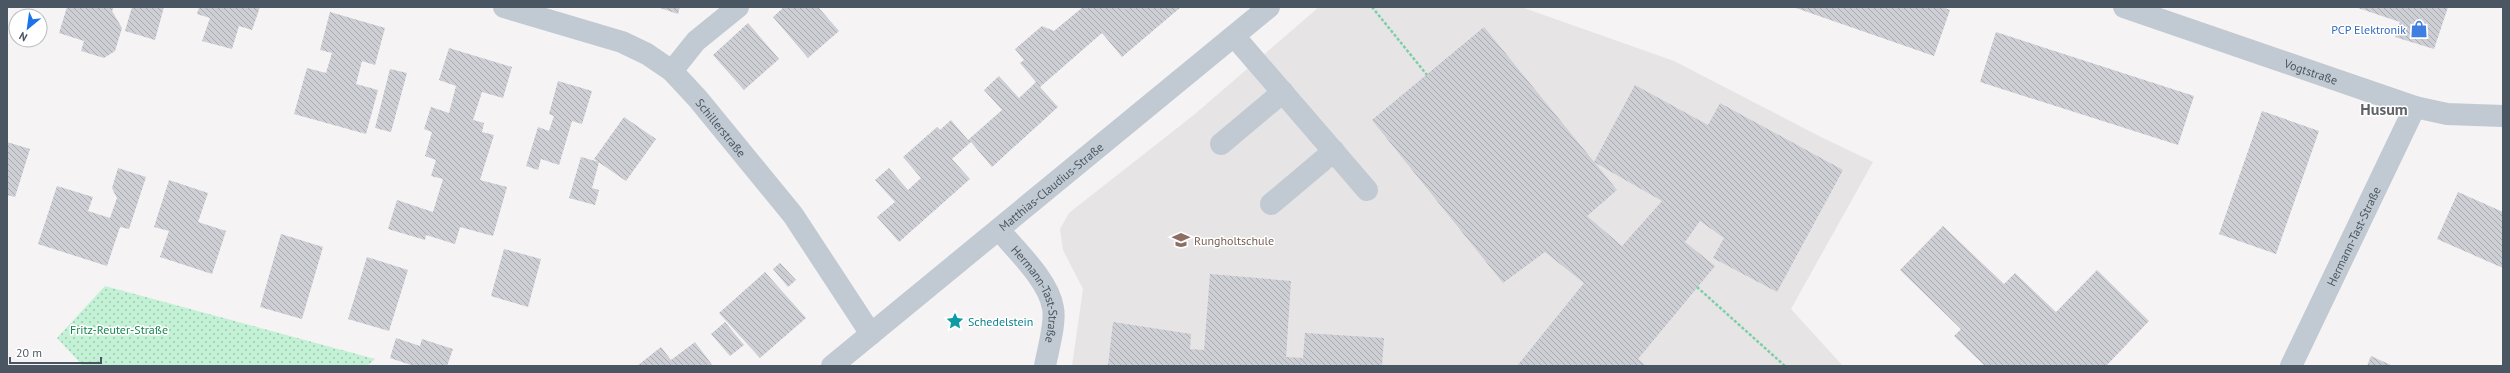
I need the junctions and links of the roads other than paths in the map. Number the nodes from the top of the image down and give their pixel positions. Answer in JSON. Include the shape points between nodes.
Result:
{"nodes":[{"id":1,"x":504,"y":7,"type":"edge"},
{"id":2,"x":738,"y":7,"type":"edge"},
{"id":3,"x":1269,"y":7,"type":"edge"},
{"id":4,"x":2124,"y":7,"type":"edge"},
{"id":5,"x":1234,"y":36,"type":"junction"},
{"id":6,"x":672,"y":72,"type":"junction"},
{"id":7,"x":1283,"y":92,"type":"junction"},
{"id":8,"x":2415,"y":107,"type":"junction"},
{"id":9,"x":2503,"y":116,"type":"edge"},
{"id":10,"x":1221,"y":144,"type":"dead end"},
{"id":11,"x":1334,"y":151,"type":"junction"},
{"id":12,"x":1367,"y":190,"type":"dead end"},
{"id":13,"x":1272,"y":204,"type":"dead end"},
{"id":14,"x":999,"y":230,"type":"junction"},
{"id":15,"x":871,"y":334,"type":"junction"},
{"id":16,"x":832,"y":366,"type":"edge"},
{"id":17,"x":1045,"y":366,"type":"edge"},
{"id":18,"x":2291,"y":366,"type":"edge"}],
"edges":[{"from":1,"to":6,"type":"street","name":"Schillerstraße","via":[[622,42],[647,54]]},
{"from":2,"to":6,"type":"street","via":[[696,42]]},
{"from":3,"to":5,"type":"street","name":"Matthias-Claudius-Straße"},
{"from":4,"to":8,"type":"street","name":"Vogtstraße"},
{"from":5,"to":7,"type":"street"},
{"from":5,"to":14,"type":"street","name":"Matthias-Claudius-Straße"},
{"from":6,"to":15,"type":"street","name":"Schillerstraße","via":[[698,99],[793,215]]},
{"from":7,"to":10,"type":"street"},
{"from":7,"to":11,"type":"street"},
{"from":8,"to":9,"type":"street","name":"Vogtstraße","via":[[2447,114]]},
{"from":8,"to":18,"type":"street","name":"Hermann-Tast-Straße"},
{"from":11,"to":12,"type":"street"},
{"from":11,"to":13,"type":"street"},
{"from":14,"to":15,"type":"street","name":"Matthias-Claudius-Straße"},
{"from":14,"to":17,"type":"street","name":"Hermann-Tast-Straße","via":[[1034,271],[1053,308]]},
{"from":15,"to":16,"type":"street","name":"Matthias-Claudius-Straße"}]}
